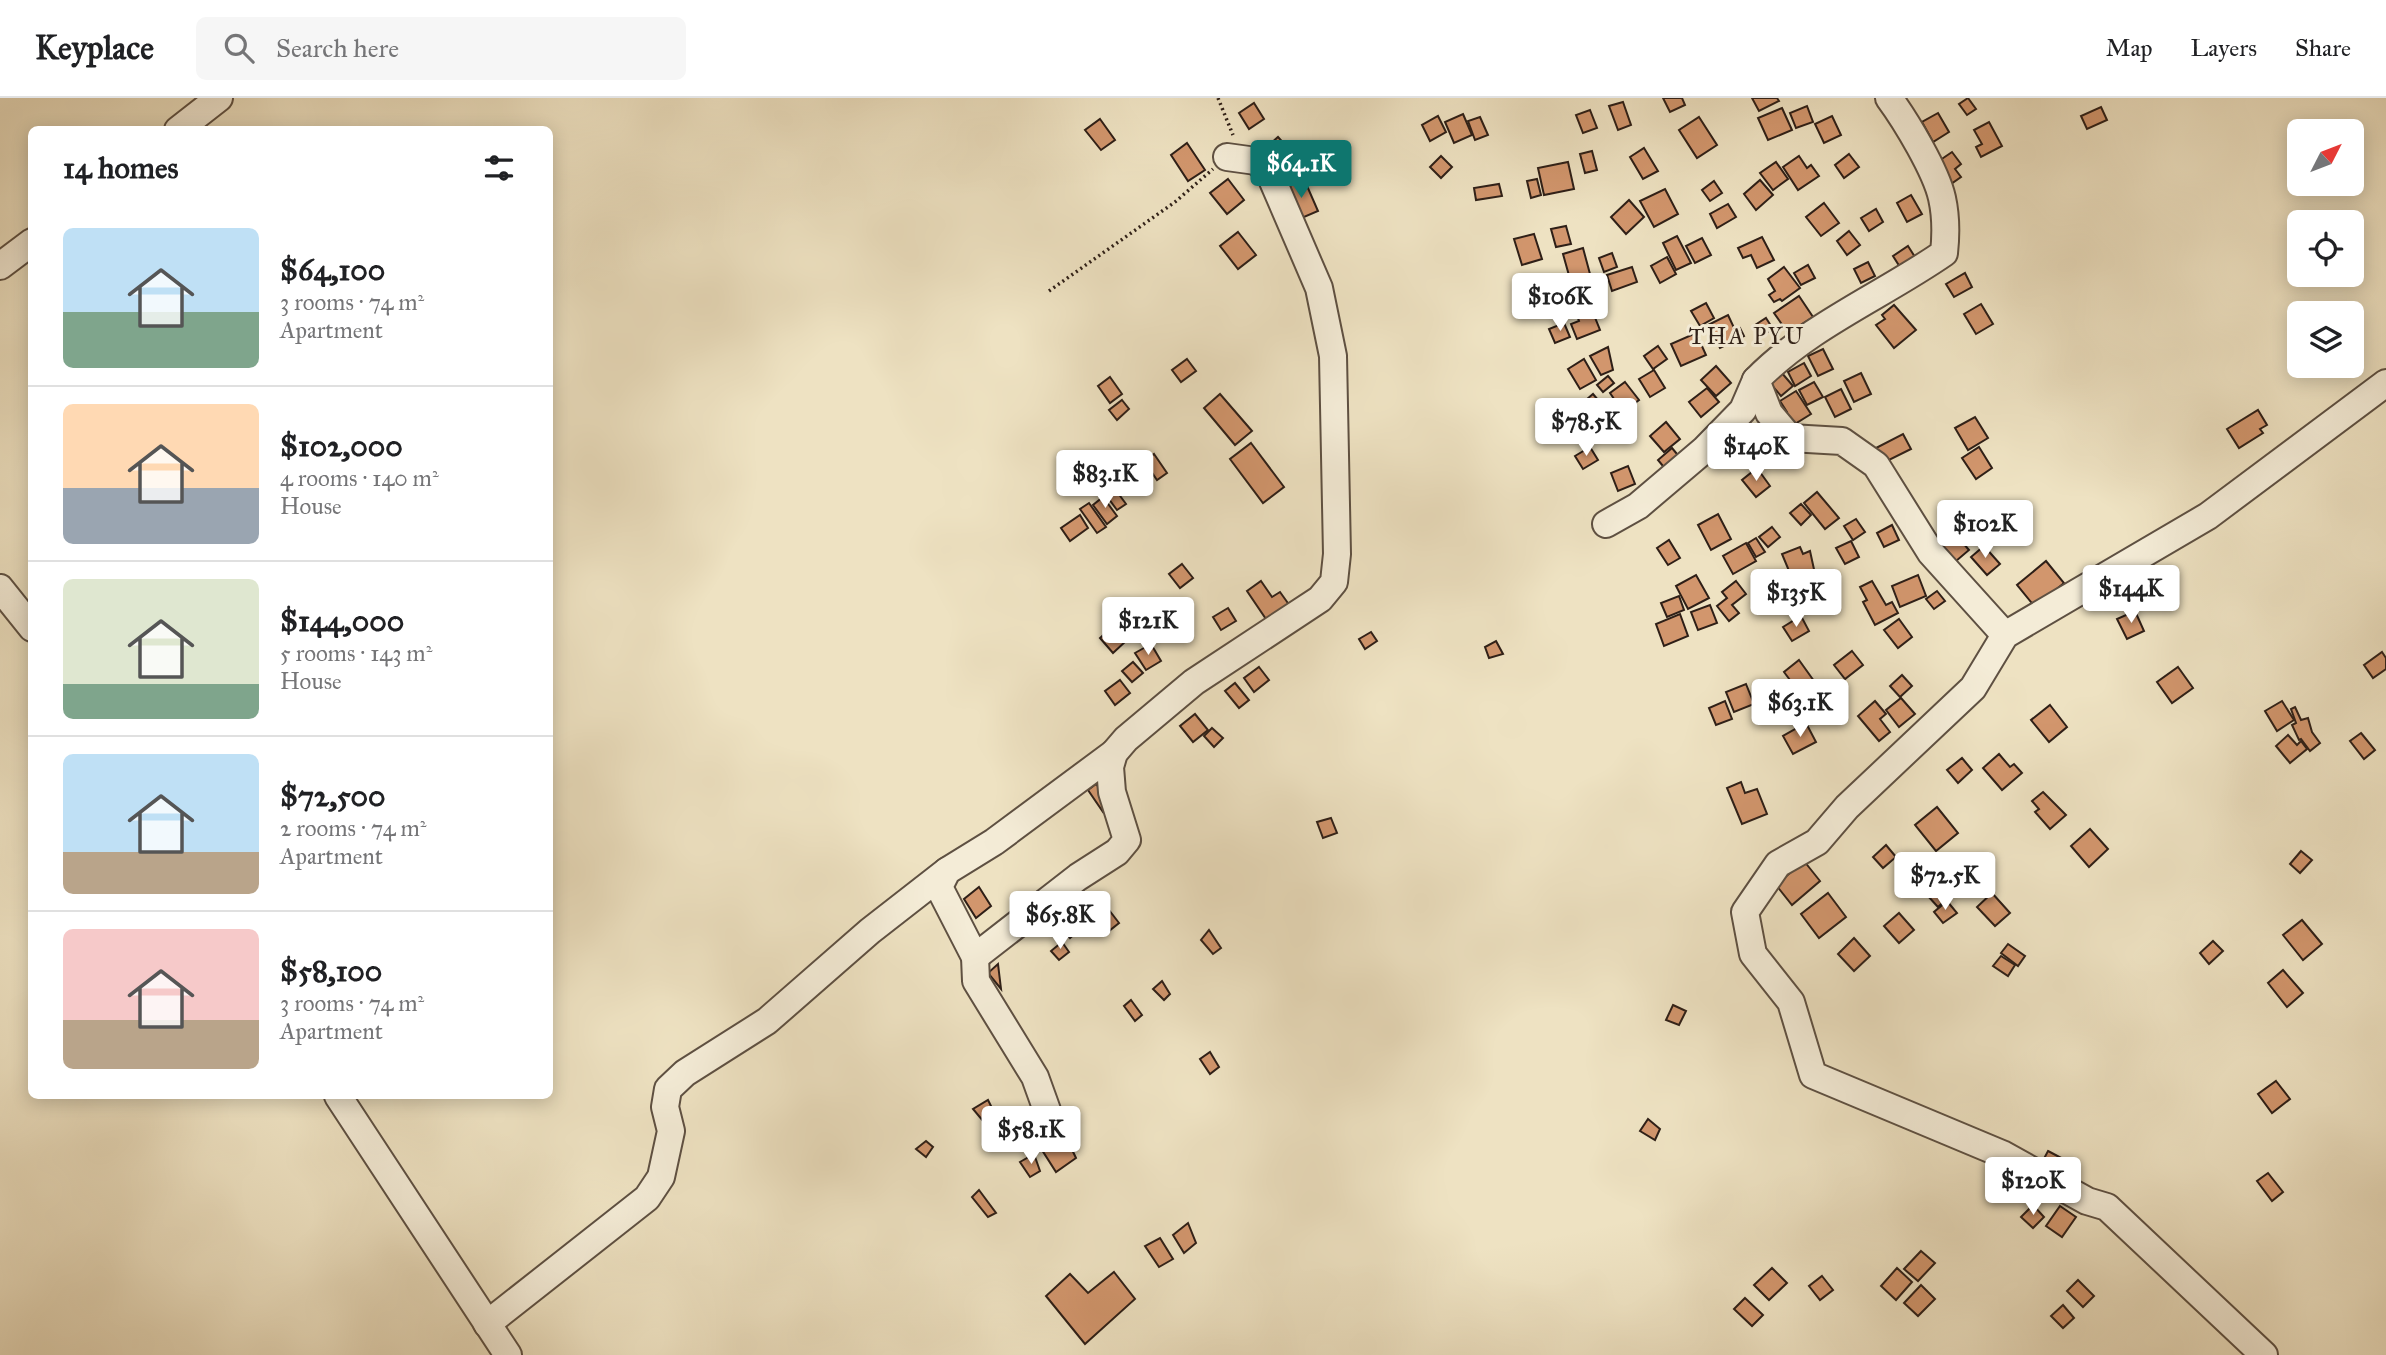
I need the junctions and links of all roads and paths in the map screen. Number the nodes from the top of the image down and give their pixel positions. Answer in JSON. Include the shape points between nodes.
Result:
{"nodes":[{"id":1,"x":219,"y":98,"type":"edge"},
{"id":2,"x":1218,"y":98,"type":"edge"},
{"id":3,"x":1889,"y":98,"type":"edge"},
{"id":4,"x":183,"y":126,"type":"edge"},
{"id":5,"x":1227,"y":157,"type":"junction"},
{"id":6,"x":28,"y":245,"type":"edge"},
{"id":7,"x":0,"y":266,"type":"edge"},
{"id":8,"x":1049,"y":292,"type":"dead end"},
{"id":9,"x":1756,"y":380,"type":"junction"},
{"id":10,"x":2386,"y":383,"type":"edge"},
{"id":11,"x":1606,"y":524,"type":"dead end"},
{"id":12,"x":0,"y":588,"type":"edge"},
{"id":13,"x":28,"y":623,"type":"edge"},
{"id":14,"x":2005,"y":635,"type":"junction"},
{"id":15,"x":1114,"y":753,"type":"junction"},
{"id":16,"x":947,"y":871,"type":"junction"},
{"id":17,"x":975,"y":957,"type":"junction"},
{"id":18,"x":340,"y":1099,"type":"edge"},
{"id":19,"x":1053,"y":1128,"type":"dead end"},
{"id":20,"x":487,"y":1324,"type":"junction"},
{"id":21,"x":508,"y":1355,"type":"edge"},
{"id":22,"x":2264,"y":1355,"type":"edge"}],
"edges":[{"from":1,"to":4,"type":"street"},
{"from":2,"to":5,"type":"path","via":[[1234,140]]},
{"from":3,"to":9,"type":"street","via":[[1905,119],[1942,197],[1944,253],[1899,284],[1819,327]]},
{"from":5,"to":8,"type":"path","via":[[1175,202]]},
{"from":5,"to":15,"type":"street","via":[[1256,161],[1269,172],[1319,288],[1333,356],[1334,582],[1320,599],[1194,682]]},
{"from":6,"to":7,"type":"street"},
{"from":9,"to":11,"type":"street","via":[[1743,410],[1704,450],[1638,506]]},
{"from":9,"to":14,"type":"street","via":[[1769,412],[1790,438],[1842,442],[1876,465],[1931,553]]},
{"from":10,"to":14,"type":"street","via":[[2208,516]]},
{"from":12,"to":13,"type":"street"},
{"from":14,"to":22,"type":"street","via":[[1973,688],[1847,807],[1817,842],[1778,864],[1745,912],[1753,954],[1791,1002],[1813,1075],[2002,1154],[2108,1207]]},
{"from":15,"to":16,"type":"street"},
{"from":15,"to":17,"type":"street","via":[[1112,792],[1127,840]]},
{"from":16,"to":17,"type":"street","via":[[939,887]]},
{"from":16,"to":20,"type":"street","via":[[860,938],[767,1021],[685,1073],[668,1089],[665,1107],[671,1132],[661,1177],[647,1198]]},
{"from":17,"to":19,"type":"street","via":[[976,981],[1035,1077]]},
{"from":18,"to":20,"type":"street"},
{"from":20,"to":21,"type":"street"}]}
